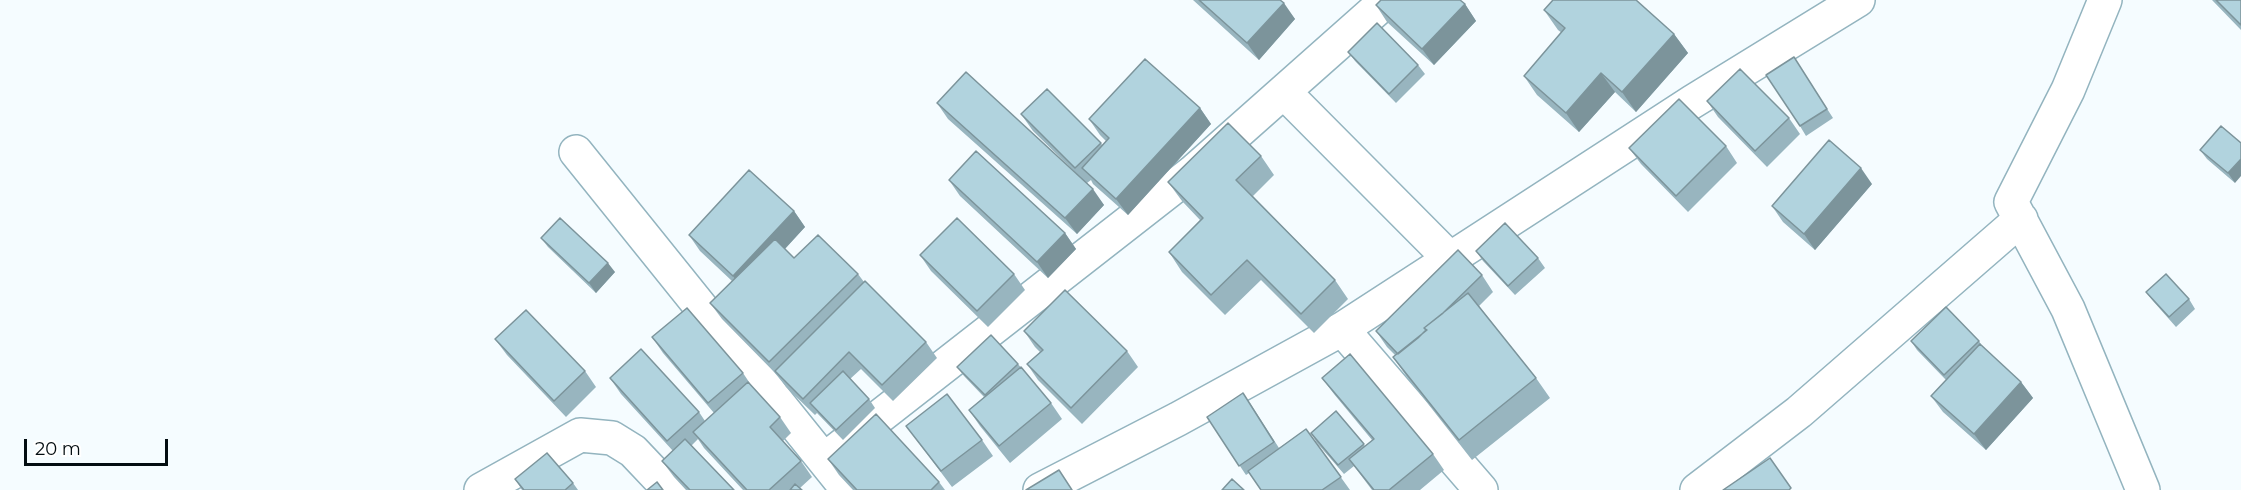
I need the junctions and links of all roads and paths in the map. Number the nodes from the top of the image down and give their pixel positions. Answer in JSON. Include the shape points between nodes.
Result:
{"nodes":[{"id":1,"x":1387,"y":0,"type":"edge"},
{"id":2,"x":1858,"y":0,"type":"edge"},
{"id":3,"x":2105,"y":0,"type":"edge"},
{"id":4,"x":1284,"y":92,"type":"junction"},
{"id":5,"x":576,"y":152,"type":"dead end"},
{"id":6,"x":2021,"y":219,"type":"junction"},
{"id":7,"x":1450,"y":259,"type":"junction"},
{"id":8,"x":1342,"y":329,"type":"junction"},
{"id":9,"x":824,"y":460,"type":"junction"},
{"id":10,"x":481,"y":490,"type":"edge"},
{"id":11,"x":670,"y":490,"type":"edge"},
{"id":12,"x":848,"y":490,"type":"edge"},
{"id":13,"x":1040,"y":490,"type":"edge"},
{"id":14,"x":1481,"y":490,"type":"edge"},
{"id":15,"x":1697,"y":490,"type":"edge"},
{"id":16,"x":2142,"y":490,"type":"edge"}],
"edges":[{"from":1,"to":4,"type":"street"},
{"from":2,"to":7,"type":"street"},
{"from":3,"to":6,"type":"street","via":[[2068,90],[2011,202]]},
{"from":4,"to":7,"type":"street"},
{"from":4,"to":9,"type":"street","via":[[1193,172]]},
{"from":5,"to":9,"type":"street"},
{"from":6,"to":15,"type":"street","via":[[1799,412]]},
{"from":6,"to":16,"type":"street","via":[[2068,309]]},
{"from":7,"to":8,"type":"street"},
{"from":8,"to":13,"type":"street"},
{"from":8,"to":14,"type":"street"},
{"from":9,"to":12,"type":"street"},
{"from":10,"to":11,"type":"street","via":[[580,435],[612,438],[633,451]]}]}
